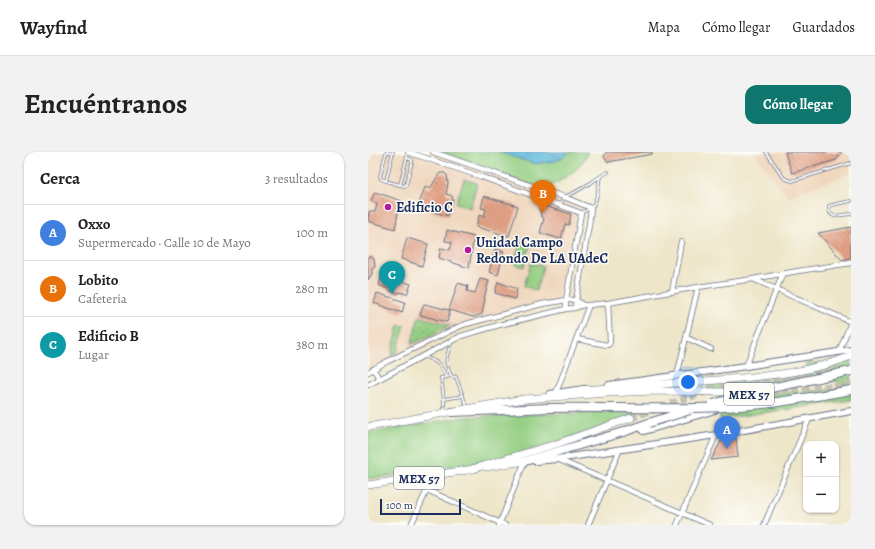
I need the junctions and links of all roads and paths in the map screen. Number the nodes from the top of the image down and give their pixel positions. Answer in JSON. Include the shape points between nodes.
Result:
{"nodes":[{"id":1,"x":408,"y":152,"type":"edge"},
{"id":2,"x":433,"y":152,"type":"edge"},
{"id":3,"x":766,"y":152,"type":"edge"},
{"id":4,"x":393,"y":153,"type":"edge"},
{"id":5,"x":407,"y":158,"type":"junction"},
{"id":6,"x":851,"y":163,"type":"edge"},
{"id":7,"x":608,"y":172,"type":"dead end"},
{"id":8,"x":600,"y":177,"type":"junction"},
{"id":9,"x":386,"y":180,"type":"junction"},
{"id":10,"x":400,"y":185,"type":"junction"},
{"id":11,"x":564,"y":198,"type":"junction"},
{"id":12,"x":851,"y":201,"type":"edge"},
{"id":13,"x":560,"y":205,"type":"junction"},
{"id":14,"x":591,"y":208,"type":"junction"},
{"id":15,"x":581,"y":213,"type":"junction"},
{"id":16,"x":851,"y":214,"type":"edge"},
{"id":17,"x":681,"y":242,"type":"dead end"},
{"id":18,"x":851,"y":263,"type":"edge"},
{"id":19,"x":783,"y":273,"type":"junction"},
{"id":20,"x":753,"y":279,"type":"junction"},
{"id":21,"x":698,"y":287,"type":"junction"},
{"id":22,"x":777,"y":290,"type":"junction"},
{"id":23,"x":672,"y":292,"type":"junction"},
{"id":24,"x":566,"y":300,"type":"junction"},
{"id":25,"x":576,"y":300,"type":"junction"},
{"id":26,"x":608,"y":303,"type":"junction"},
{"id":27,"x":582,"y":305,"type":"junction"},
{"id":28,"x":589,"y":305,"type":"junction"},
{"id":29,"x":575,"y":308,"type":"junction"},
{"id":30,"x":566,"y":309,"type":"junction"},
{"id":31,"x":851,"y":322,"type":"edge"},
{"id":32,"x":458,"y":327,"type":"junction"},
{"id":33,"x":461,"y":336,"type":"junction"},
{"id":34,"x":687,"y":338,"type":"junction"},
{"id":35,"x":577,"y":339,"type":"junction"},
{"id":36,"x":452,"y":340,"type":"junction"},
{"id":37,"x":712,"y":349,"type":"dead end"},
{"id":38,"x":851,"y":350,"type":"edge"},
{"id":39,"x":839,"y":352,"type":"junction"},
{"id":40,"x":422,"y":356,"type":"junction"},
{"id":41,"x":851,"y":356,"type":"edge"},
{"id":42,"x":746,"y":366,"type":"junction"},
{"id":43,"x":370,"y":370,"type":"edge"},
{"id":44,"x":851,"y":371,"type":"edge"},
{"id":45,"x":446,"y":376,"type":"junction"},
{"id":46,"x":451,"y":376,"type":"junction"},
{"id":47,"x":677,"y":376,"type":"junction"},
{"id":48,"x":851,"y":376,"type":"edge"},
{"id":49,"x":380,"y":378,"type":"junction"},
{"id":50,"x":368,"y":385,"type":"edge"},
{"id":51,"x":582,"y":390,"type":"junction"},
{"id":52,"x":851,"y":390,"type":"edge"},
{"id":53,"x":730,"y":392,"type":"tunnel mouth"},
{"id":54,"x":556,"y":393,"type":"junction"},
{"id":55,"x":463,"y":396,"type":"junction"},
{"id":56,"x":444,"y":399,"type":"junction"},
{"id":57,"x":525,"y":399,"type":"junction"},
{"id":58,"x":468,"y":408,"type":"junction"},
{"id":59,"x":851,"y":411,"type":"edge"},
{"id":60,"x":448,"y":413,"type":"junction"},
{"id":61,"x":631,"y":418,"type":"tunnel mouth"},
{"id":62,"x":809,"y":419,"type":"junction"},
{"id":63,"x":368,"y":427,"type":"edge"},
{"id":64,"x":623,"y":432,"type":"junction"},
{"id":65,"x":716,"y":435,"type":"junction"},
{"id":66,"x":620,"y":449,"type":"junction"},
{"id":67,"x":557,"y":459,"type":"junction"},
{"id":68,"x":525,"y":462,"type":"junction"},
{"id":69,"x":469,"y":470,"type":"junction"},
{"id":70,"x":428,"y":476,"type":"junction"},
{"id":71,"x":607,"y":481,"type":"junction"},
{"id":72,"x":368,"y":485,"type":"edge"},
{"id":73,"x":427,"y":490,"type":"junction"},
{"id":74,"x":682,"y":513,"type":"junction"},
{"id":75,"x":502,"y":524,"type":"edge"},
{"id":76,"x":411,"y":525,"type":"edge"},
{"id":77,"x":588,"y":525,"type":"edge"},
{"id":78,"x":677,"y":525,"type":"edge"},
{"id":79,"x":710,"y":525,"type":"edge"},
{"id":80,"x":764,"y":525,"type":"edge"}],
"edges":[{"from":1,"to":5,"type":"lane"},
{"from":1,"to":13,"type":"street"},
{"from":2,"to":11,"type":"street"},
{"from":3,"to":6,"type":"lane","via":[[784,178],[792,181]]},
{"from":4,"to":9,"type":"lane"},
{"from":4,"to":9,"type":"lane","via":[[386,153],[380,176]]},
{"from":5,"to":10,"type":"lane"},
{"from":5,"to":10,"type":"lane","via":[[412,162],[406,185]]},
{"from":7,"to":8,"type":"lane"},
{"from":8,"to":11,"type":"lane"},
{"from":8,"to":14,"type":"lane","via":[[597,196]]},
{"from":9,"to":10,"type":"lane"},
{"from":11,"to":13,"type":"lane"},
{"from":11,"to":14,"type":"street"},
{"from":12,"to":16,"type":"lane","via":[[829,208],[834,216]]},
{"from":13,"to":15,"type":"street"},
{"from":14,"to":15,"type":"lane"},
{"from":14,"to":25,"type":"street"},
{"from":15,"to":24,"type":"street"},
{"from":17,"to":23,"type":"street"},
{"from":18,"to":19,"type":"street"},
{"from":19,"to":20,"type":"street"},
{"from":19,"to":22,"type":"street"},
{"from":20,"to":21,"type":"street"},
{"from":20,"to":22,"type":"street"},
{"from":21,"to":23,"type":"street"},
{"from":21,"to":34,"type":"street"},
{"from":22,"to":31,"type":"street"},
{"from":22,"to":42,"type":"street"},
{"from":23,"to":26,"type":"street"},
{"from":24,"to":25,"type":"street"},
{"from":24,"to":30,"type":"street"},
{"from":24,"to":32,"type":"street"},
{"from":25,"to":27,"type":"street"},
{"from":25,"to":29,"type":"street"},
{"from":26,"to":28,"type":"street"},
{"from":26,"to":35,"type":"street","via":[[609,344]]},
{"from":27,"to":28,"type":"street"},
{"from":27,"to":29,"type":"street"},
{"from":28,"to":35,"type":"street"},
{"from":29,"to":30,"type":"street"},
{"from":30,"to":33,"type":"street"},
{"from":31,"to":39,"type":"street"},
{"from":32,"to":33,"type":"street"},
{"from":32,"to":43,"type":"street"},
{"from":33,"to":36,"type":"street"},
{"from":34,"to":37,"type":"street"},
{"from":34,"to":47,"type":"street"},
{"from":35,"to":54,"type":"street"},
{"from":36,"to":40,"type":"street"},
{"from":36,"to":46,"type":"lane","via":[[446,359]]},
{"from":38,"to":39,"type":"main road"},
{"from":39,"to":42,"type":"main road"},
{"from":40,"to":45,"type":"lane","via":[[438,363]]},
{"from":40,"to":49,"type":"street"},
{"from":41,"to":51,"type":"main road","via":[[803,370],[728,379]]},
{"from":42,"to":47,"type":"main road"},
{"from":43,"to":49,"type":"street"},
{"from":44,"to":64,"type":"highway","number":"MEX 57","bridge":true,"via":[[682,412]]},
{"from":45,"to":46,"type":"lane"},
{"from":45,"to":56,"type":"lane","via":[[441,378]]},
{"from":46,"to":55,"type":"lane","via":[[456,377]]},
{"from":47,"to":51,"type":"main road"},
{"from":48,"to":64,"type":"highway","bridge":true,"via":[[786,388],[658,426]]},
{"from":49,"to":50,"type":"street"},
{"from":51,"to":54,"type":"main road"},
{"from":52,"to":60,"type":"highway","number":"MEX 57","bridge":true,"via":[[750,405],[690,408],[549,408]]},
{"from":53,"to":57,"type":"main road","via":[[653,391]]},
{"from":54,"to":57,"type":"main road"},
{"from":55,"to":56,"type":"lane"},
{"from":55,"to":58,"type":"lane"},
{"from":56,"to":60,"type":"lane"},
{"from":57,"to":58,"type":"main road"},
{"from":58,"to":60,"type":"main road"},
{"from":59,"to":62,"type":"main road"},
{"from":60,"to":63,"type":"main road","number":"MEX 57"},
{"from":61,"to":69,"type":"main road"},
{"from":62,"to":65,"type":"main road"},
{"from":62,"to":80,"type":"street"},
{"from":64,"to":68,"type":"highway","number":"MEX 57"},
{"from":65,"to":66,"type":"main road"},
{"from":65,"to":74,"type":"street"},
{"from":66,"to":67,"type":"main road"},
{"from":66,"to":71,"type":"street"},
{"from":67,"to":68,"type":"main road"},
{"from":67,"to":71,"type":"street"},
{"from":68,"to":69,"type":"main road","number":"MEX 57"},
{"from":68,"to":75,"type":"street"},
{"from":69,"to":70,"type":"main road","number":"MEX 57"},
{"from":70,"to":72,"type":"main road","number":"MEX 57"},
{"from":70,"to":73,"type":"street"},
{"from":71,"to":74,"type":"street"},
{"from":71,"to":77,"type":"street"},
{"from":73,"to":75,"type":"street"},
{"from":73,"to":76,"type":"street"},
{"from":74,"to":78,"type":"street"},
{"from":74,"to":79,"type":"street"}]}
